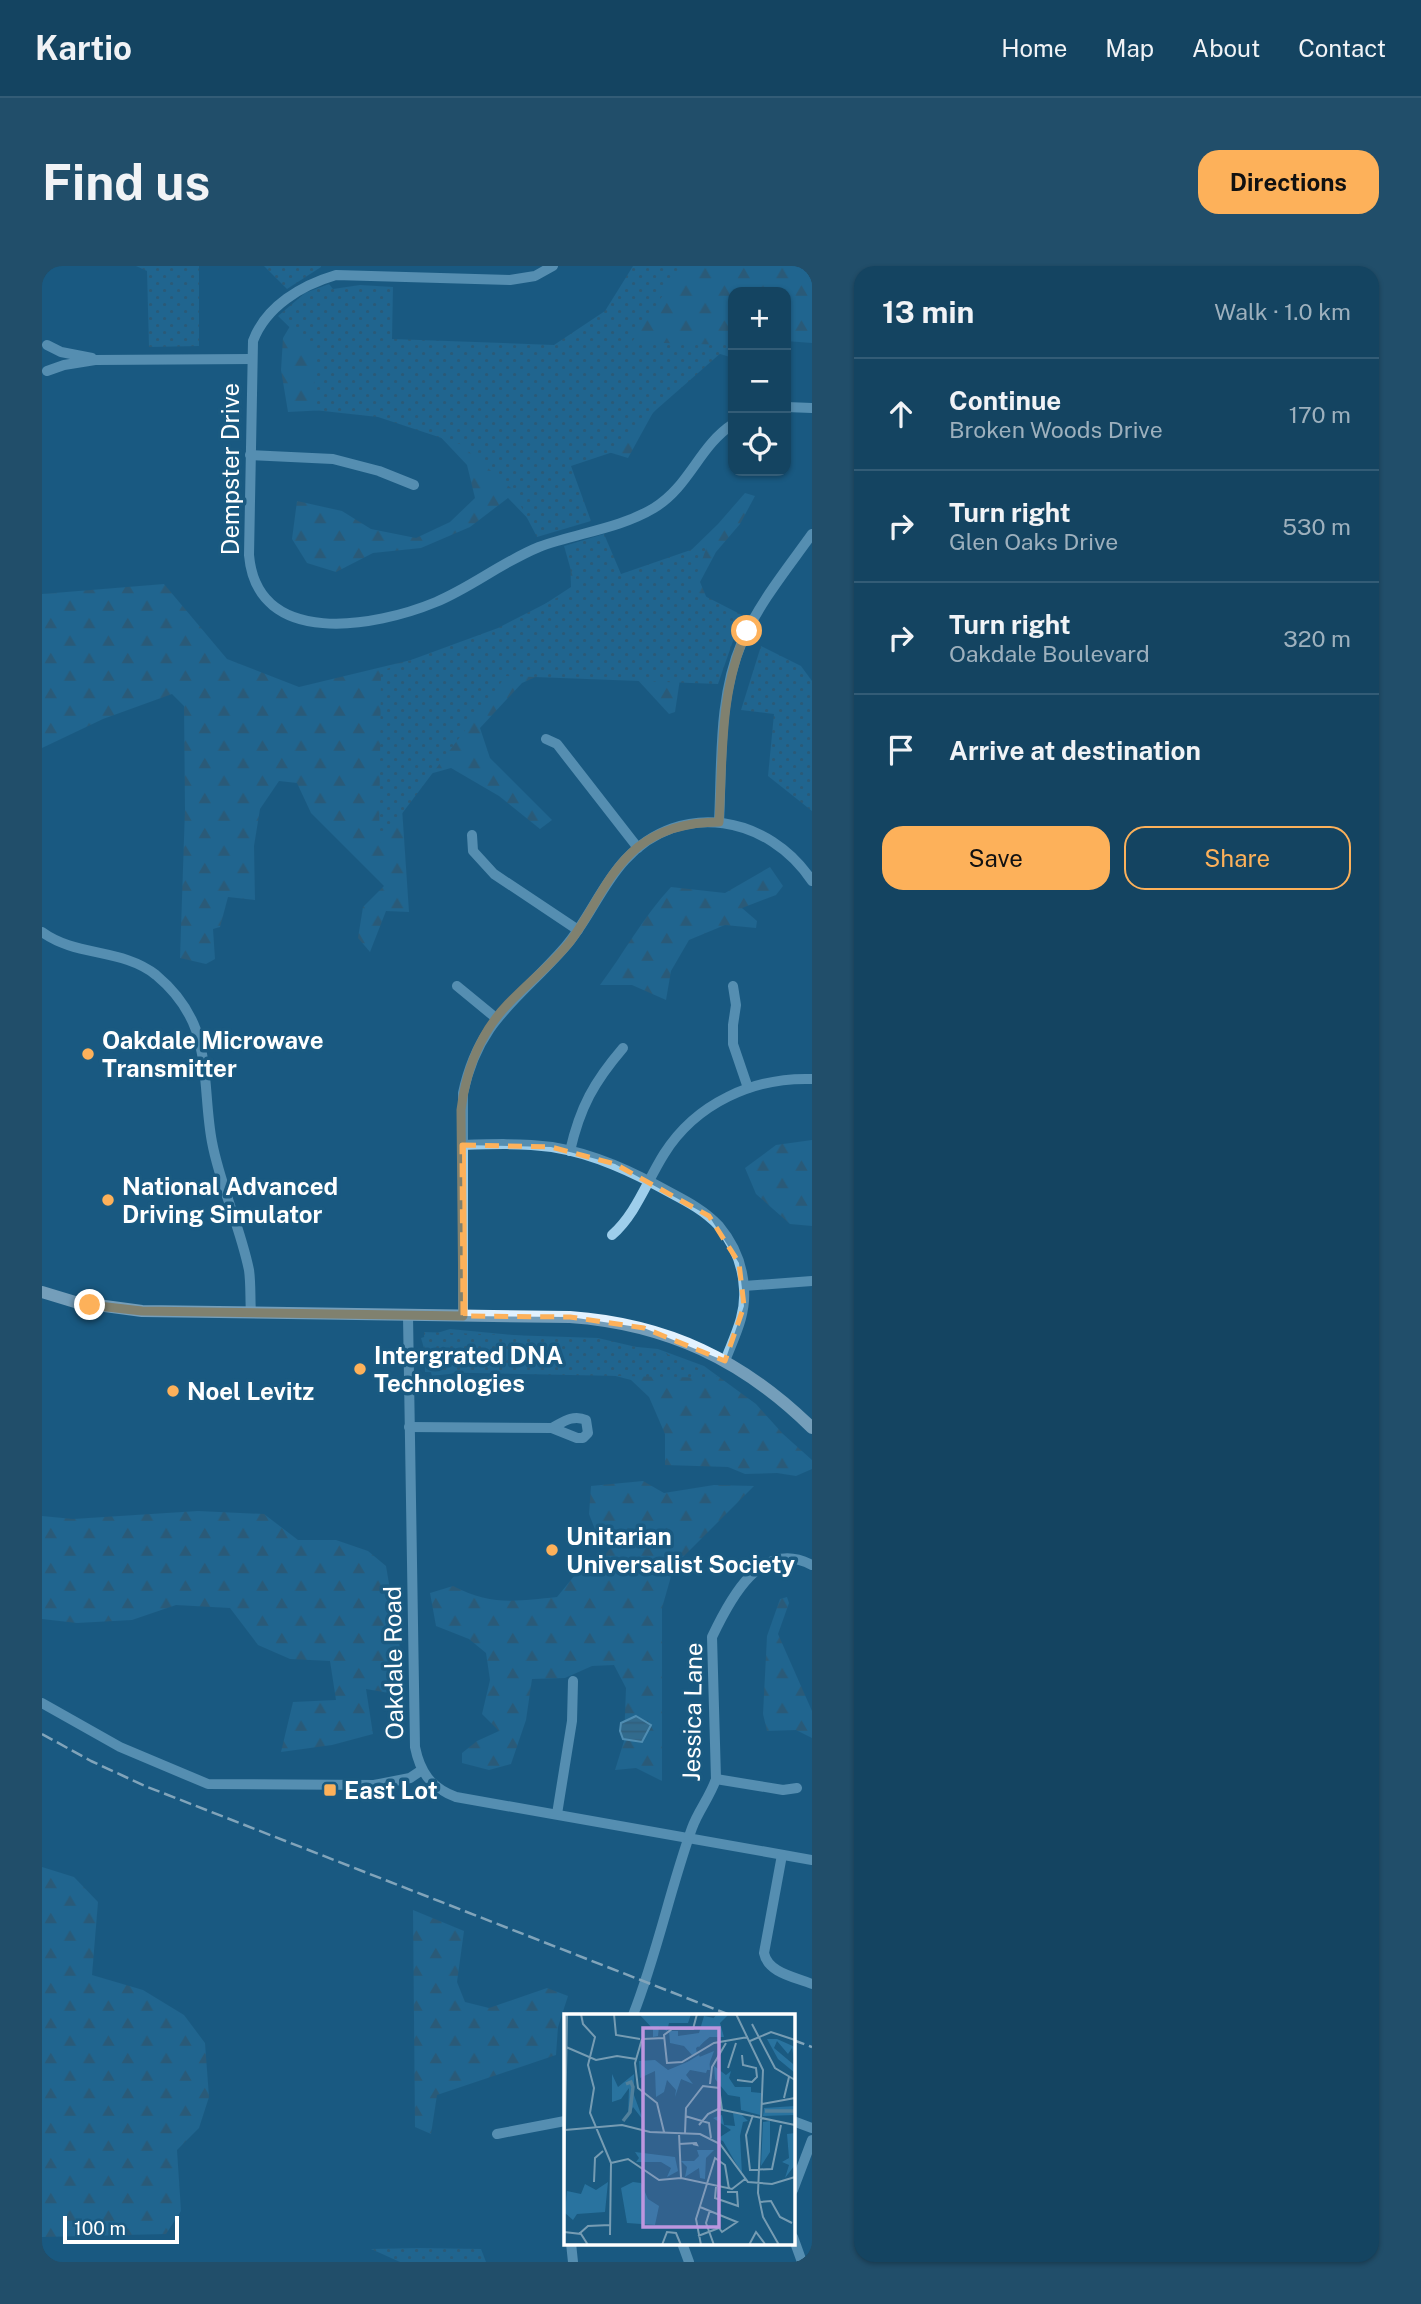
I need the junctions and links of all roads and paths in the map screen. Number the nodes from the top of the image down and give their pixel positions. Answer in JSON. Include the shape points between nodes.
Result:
{"nodes":[{"id":1,"x":553,"y":266,"type":"edge"},
{"id":2,"x":44,"y":343,"type":"edge"},
{"id":3,"x":96,"y":359,"type":"junction"},
{"id":4,"x":252,"y":359,"type":"junction"},
{"id":5,"x":44,"y":373,"type":"edge"},
{"id":6,"x":791,"y":407,"type":"edge"},
{"id":7,"x":812,"y":408,"type":"edge"},
{"id":8,"x":728,"y":428,"type":"edge"},
{"id":9,"x":250,"y":455,"type":"junction"},
{"id":10,"x":414,"y":485,"type":"dead end"},
{"id":11,"x":812,"y":534,"type":"edge"},
{"id":12,"x":546,"y":739,"type":"dead end"},
{"id":13,"x":719,"y":822,"type":"junction"},
{"id":14,"x":472,"y":835,"type":"dead end"},
{"id":15,"x":638,"y":848,"type":"junction"},
{"id":16,"x":812,"y":881,"type":"edge"},
{"id":17,"x":578,"y":930,"type":"junction"},
{"id":18,"x":42,"y":932,"type":"edge"},
{"id":19,"x":457,"y":986,"type":"dead end"},
{"id":20,"x":733,"y":986,"type":"dead end"},
{"id":21,"x":496,"y":1018,"type":"junction"},
{"id":22,"x":623,"y":1048,"type":"dead end"},
{"id":23,"x":812,"y":1079,"type":"edge"},
{"id":24,"x":748,"y":1088,"type":"junction"},
{"id":25,"x":462,"y":1145,"type":"junction"},
{"id":26,"x":570,"y":1150,"type":"junction"},
{"id":27,"x":649,"y":1181,"type":"junction"},
{"id":28,"x":612,"y":1235,"type":"dead end"},
{"id":29,"x":812,"y":1281,"type":"edge"},
{"id":30,"x":744,"y":1286,"type":"junction"},
{"id":31,"x":42,"y":1292,"type":"edge"},
{"id":32,"x":251,"y":1313,"type":"junction"},
{"id":33,"x":408,"y":1316,"type":"junction"},
{"id":34,"x":463,"y":1316,"type":"junction"},
{"id":35,"x":726,"y":1361,"type":"junction"},
{"id":36,"x":409,"y":1427,"type":"junction"},
{"id":37,"x":552,"y":1428,"type":"dead end"},
{"id":38,"x":812,"y":1428,"type":"edge"},
{"id":39,"x":812,"y":1565,"type":"edge"},
{"id":40,"x":573,"y":1681,"type":"dead end"},
{"id":41,"x":42,"y":1703,"type":"edge"},
{"id":42,"x":422,"y":1770,"type":"junction"},
{"id":43,"x":716,"y":1779,"type":"junction"},
{"id":44,"x":797,"y":1788,"type":"dead end"},
{"id":45,"x":557,"y":1814,"type":"junction"},
{"id":46,"x":689,"y":1838,"type":"junction"},
{"id":47,"x":782,"y":1855,"type":"junction"},
{"id":48,"x":812,"y":1860,"type":"edge"},
{"id":49,"x":812,"y":1984,"type":"edge"},
{"id":50,"x":633,"y":2014,"type":"edge"},
{"id":51,"x":564,"y":2120,"type":"edge"},
{"id":52,"x":794,"y":2122,"type":"edge"},
{"id":53,"x":811,"y":2130,"type":"edge"},
{"id":54,"x":497,"y":2134,"type":"dead end"},
{"id":55,"x":812,"y":2140,"type":"edge"},
{"id":56,"x":794,"y":2187,"type":"edge"},
{"id":57,"x":794,"y":2240,"type":"edge"},
{"id":58,"x":683,"y":2245,"type":"edge"},
{"id":59,"x":689,"y":2262,"type":"edge"},
{"id":60,"x":802,"y":2262,"type":"edge"}],
"edges":[{"from":1,"to":4,"type":"street","name":"Dempster Drive","via":[[535,276],[510,280],[336,275],[296,292],[266,317],[257,329]]},
{"from":2,"to":3,"type":"street","via":[[61,352]]},
{"from":2,"to":5,"type":"street","via":[[51,355]]},
{"from":3,"to":4,"type":"street"},
{"from":3,"to":5,"type":"street"},
{"from":4,"to":9,"type":"street","name":"Dempster Drive"},
{"from":6,"to":7,"type":"street"},
{"from":8,"to":9,"type":"street","name":"Dempster Drive","via":[[708,446],[689,477],[653,509],[539,547],[427,606],[350,623],[293,618],[273,606],[258,588],[249,555]]},
{"from":9,"to":10,"type":"street","via":[[334,459]]},
{"from":11,"to":13,"type":"street","via":[[752,620],[736,656],[726,705]]},
{"from":12,"to":15,"type":"street","via":[[557,744]]},
{"from":13,"to":15,"type":"street","via":[[676,828]]},
{"from":13,"to":16,"type":"street","via":[[771,839]]},
{"from":14,"to":17,"type":"street","via":[[473,851],[494,874]]},
{"from":15,"to":17,"type":"street","via":[[619,867]]},
{"from":17,"to":21,"type":"street"},
{"from":18,"to":32,"type":"street","via":[[66,945],[141,965],[168,985],[189,1015],[200,1049],[212,1140],[249,1272]]},
{"from":19,"to":21,"type":"street"},
{"from":20,"to":24,"type":"street","via":[[733,1044]]},
{"from":21,"to":25,"type":"street","via":[[467,1076],[461,1110]]},
{"from":22,"to":26,"type":"street","via":[[589,1093]]},
{"from":23,"to":24,"type":"street"},
{"from":24,"to":27,"type":"street","via":[[693,1120],[665,1152]]},
{"from":25,"to":26,"type":"street","via":[[523,1144]]},
{"from":25,"to":34,"type":"street"},
{"from":26,"to":27,"type":"street"},
{"from":27,"to":28,"type":"street","via":[[625,1223]]},
{"from":27,"to":30,"type":"street","via":[[698,1208],[719,1226],[734,1250]]},
{"from":29,"to":30,"type":"street"},
{"from":30,"to":35,"type":"street","via":[[742,1319]]},
{"from":31,"to":32,"type":"main road","via":[[111,1308]]},
{"from":32,"to":33,"type":"main road"},
{"from":33,"to":34,"type":"main road"},
{"from":33,"to":36,"type":"street","name":"Oakdale Road"},
{"from":34,"to":35,"type":"main road","via":[[570,1317],[621,1323],[680,1340]]},
{"from":35,"to":38,"type":"main road","via":[[769,1389]]},
{"from":36,"to":37,"type":"street"},
{"from":36,"to":42,"type":"street","name":"Oakdale Road","via":[[415,1747]]},
{"from":39,"to":43,"type":"street","name":"Jessica Lane","via":[[783,1560],[755,1570],[712,1637]]},
{"from":40,"to":45,"type":"street","via":[[572,1721]]},
{"from":41,"to":42,"type":"street","via":[[128,1751],[208,1784],[374,1785],[410,1778]]},
{"from":42,"to":45,"type":"street","name":"Oakdale Road","via":[[435,1786],[456,1797]]},
{"from":43,"to":44,"type":"street","via":[[783,1790]]},
{"from":43,"to":46,"type":"street","name":"Jessica Lane"},
{"from":45,"to":46,"type":"street","name":"Oakdale Road"},
{"from":46,"to":47,"type":"street","name":"Oakdale Road"},
{"from":46,"to":50,"type":"street","name":"Jessica Lane"},
{"from":47,"to":48,"type":"street","name":"Oakdale Road"},
{"from":47,"to":49,"type":"street","via":[[765,1959],[774,1969]]},
{"from":51,"to":54,"type":"street"},
{"from":52,"to":53,"type":"street"},
{"from":55,"to":56,"type":"street"},
{"from":57,"to":60,"type":"street"},
{"from":58,"to":59,"type":"street"}]}
